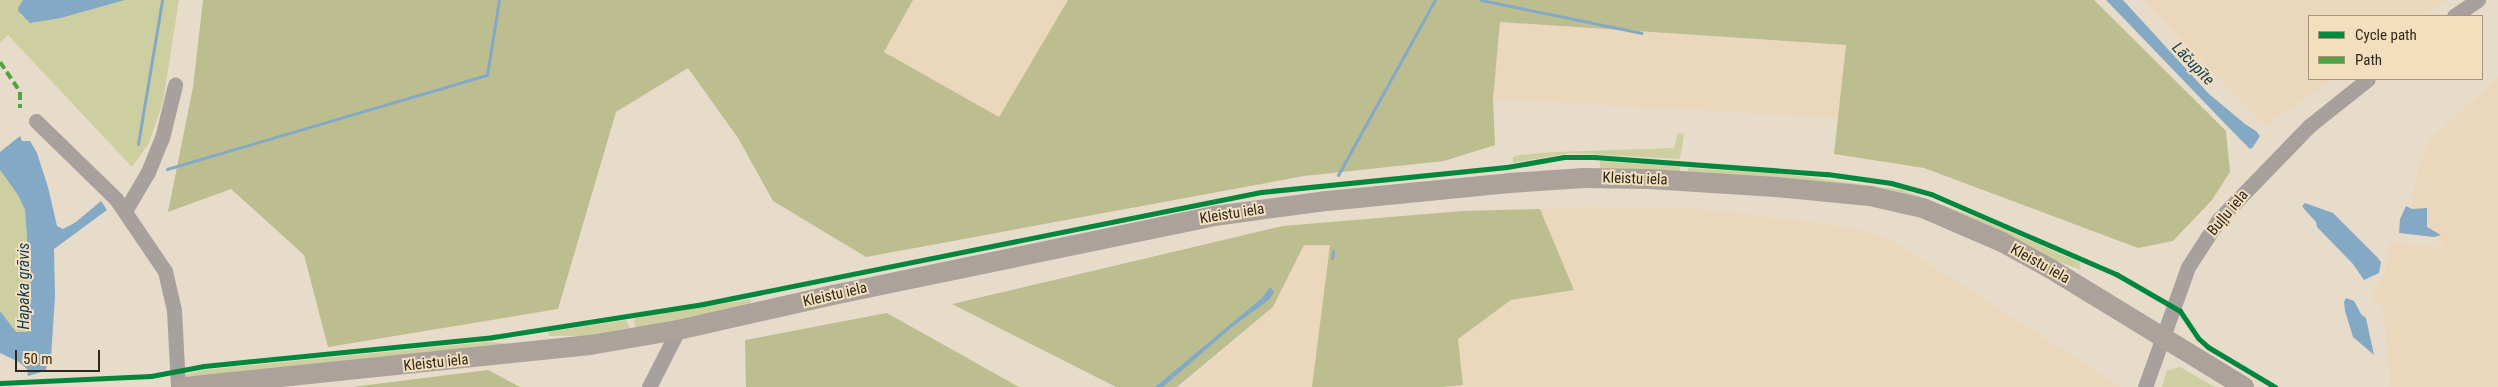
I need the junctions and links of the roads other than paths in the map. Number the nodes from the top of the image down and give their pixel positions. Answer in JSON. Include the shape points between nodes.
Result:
{"nodes":[{"id":1,"x":2478,"y":0,"type":"edge"},
{"id":2,"x":2456,"y":15,"type":"edge"},
{"id":3,"x":2367,"y":80,"type":"edge"},
{"id":4,"x":175,"y":86,"type":"dead end"},
{"id":5,"x":36,"y":121,"type":"dead end"},
{"id":6,"x":125,"y":211,"type":"junction"},
{"id":7,"x":678,"y":330,"type":"junction"},
{"id":8,"x":2163,"y":336,"type":"junction"},
{"id":9,"x":178,"y":387,"type":"edge"},
{"id":10,"x":184,"y":387,"type":"edge"},
{"id":11,"x":649,"y":387,"type":"edge"},
{"id":12,"x":2145,"y":387,"type":"edge"},
{"id":13,"x":2244,"y":387,"type":"edge"}],
"edges":[{"from":1,"to":2,"type":"street"},
{"from":3,"to":8,"type":"street","name":"Buļļu iela","via":[[2309,126],[2219,219],[2188,267]]},
{"from":4,"to":6,"type":"street","via":[[162,138],[148,172]]},
{"from":5,"to":6,"type":"street"},
{"from":6,"to":9,"type":"street","via":[[165,271],[174,310]]},
{"from":7,"to":8,"type":"main road","name":"Kleistu iela","via":[[1214,216],[1509,183],[1649,178],[1870,196],[1923,208],[2002,242]]},
{"from":7,"to":10,"type":"main road","name":"Kleistu iela","via":[[513,354]]},
{"from":7,"to":11,"type":"street"},
{"from":8,"to":12,"type":"street","name":"Buļļu iela"},
{"from":8,"to":13,"type":"main road","name":"Kleistu iela"}]}
